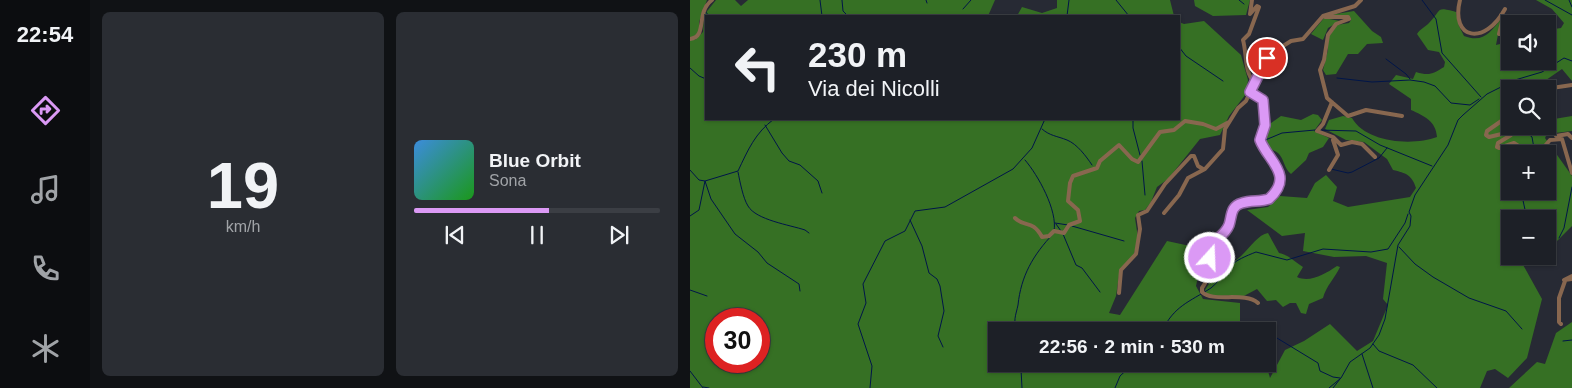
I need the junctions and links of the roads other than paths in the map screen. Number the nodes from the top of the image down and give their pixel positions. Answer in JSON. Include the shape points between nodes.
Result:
{"nodes":[{"id":1,"x":712,"y":0,"type":"edge"},
{"id":2,"x":1252,"y":0,"type":"edge"},
{"id":3,"x":1362,"y":0,"type":"edge"},
{"id":4,"x":1460,"y":0,"type":"edge"},
{"id":5,"x":1504,"y":9,"type":"dead end"},
{"id":6,"x":1501,"y":15,"type":"joint"},
{"id":7,"x":1323,"y":16,"type":"junction"},
{"id":8,"x":690,"y":39,"type":"edge"},
{"id":9,"x":1254,"y":82,"type":"junction"},
{"id":10,"x":1572,"y":85,"type":"edge"},
{"id":11,"x":1556,"y":87,"type":"edge"},
{"id":12,"x":1250,"y":92,"type":"junction"},
{"id":13,"x":1332,"y":102,"type":"junction"},
{"id":14,"x":1402,"y":116,"type":"dead end"},
{"id":15,"x":1501,"y":121,"type":"edge"},
{"id":16,"x":1230,"y":122,"type":"junction"},
{"id":17,"x":1501,"y":134,"type":"edge"},
{"id":18,"x":1511,"y":135,"type":"edge"},
{"id":19,"x":1330,"y":136,"type":"junction"},
{"id":20,"x":1572,"y":138,"type":"edge"},
{"id":21,"x":1552,"y":139,"type":"junction"},
{"id":22,"x":1546,"y":145,"type":"edge"},
{"id":23,"x":1501,"y":148,"type":"edge"},
{"id":24,"x":1374,"y":157,"type":"dead end"},
{"id":25,"x":1205,"y":169,"type":"junction"},
{"id":26,"x":1329,"y":170,"type":"dead end"},
{"id":27,"x":1572,"y":172,"type":"edge"},
{"id":28,"x":1164,"y":214,"type":"dead end"},
{"id":29,"x":1015,"y":218,"type":"dead end"},
{"id":30,"x":1572,"y":277,"type":"edge"},
{"id":31,"x":1119,"y":293,"type":"dead end"},
{"id":32,"x":1258,"y":303,"type":"dead end"},
{"id":33,"x":1561,"y":324,"type":"dead end"}],
"edges":[{"from":1,"to":8,"type":"street","via":[[700,19],[700,34]]},
{"from":2,"to":9,"type":"street","via":[[1250,14],[1259,7],[1249,34],[1243,40],[1247,50],[1247,71]]},
{"from":3,"to":7,"type":"street","via":[[1355,6]]},
{"from":4,"to":6,"type":"street","via":[[1460,23],[1470,33],[1485,33]]},
{"from":5,"to":6,"type":"street"},
{"from":7,"to":9,"type":"street","via":[[1303,39],[1291,41],[1272,53]]},
{"from":7,"to":13,"type":"street","via":[[1349,19],[1332,27],[1326,42],[1320,76],[1327,98]]},
{"from":9,"to":12,"type":"street"},
{"from":10,"to":11,"type":"street"},
{"from":12,"to":16,"type":"street"},
{"from":12,"to":32,"type":"street","via":[[1263,100],[1265,125],[1260,140],[1279,169],[1278,184],[1269,199],[1236,206],[1228,227],[1211,246],[1211,273],[1202,292],[1210,297],[1249,298]]},
{"from":13,"to":14,"type":"street","via":[[1348,116],[1366,110]]},
{"from":13,"to":19,"type":"street","via":[[1317,130]]},
{"from":15,"to":17,"type":"street","via":[[1486,135]]},
{"from":16,"to":25,"type":"street","via":[[1224,132],[1224,146]]},
{"from":16,"to":29,"type":"street","via":[[1216,129],[1185,121],[1174,130],[1160,132],[1138,162],[1119,145],[1100,161],[1097,168],[1073,176],[1068,201],[1078,210],[1080,221],[1069,225],[1064,233],[1054,232],[1042,237],[1032,224]]},
{"from":18,"to":23,"type":"street","via":[[1498,143],[1497,147]]},
{"from":19,"to":24,"type":"street","via":[[1341,145],[1362,144]]},
{"from":19,"to":26,"type":"street","via":[[1338,155]]},
{"from":20,"to":21,"type":"street","via":[[1568,134]]},
{"from":21,"to":22,"type":"street"},
{"from":21,"to":27,"type":"street","via":[[1564,141]]},
{"from":25,"to":28,"type":"street","via":[[1188,178]]},
{"from":25,"to":31,"type":"street","via":[[1198,166],[1191,156],[1165,184],[1147,211],[1138,215],[1140,229],[1136,254],[1121,270]]},
{"from":30,"to":33,"type":"street","via":[[1564,281],[1558,308]]}]}
